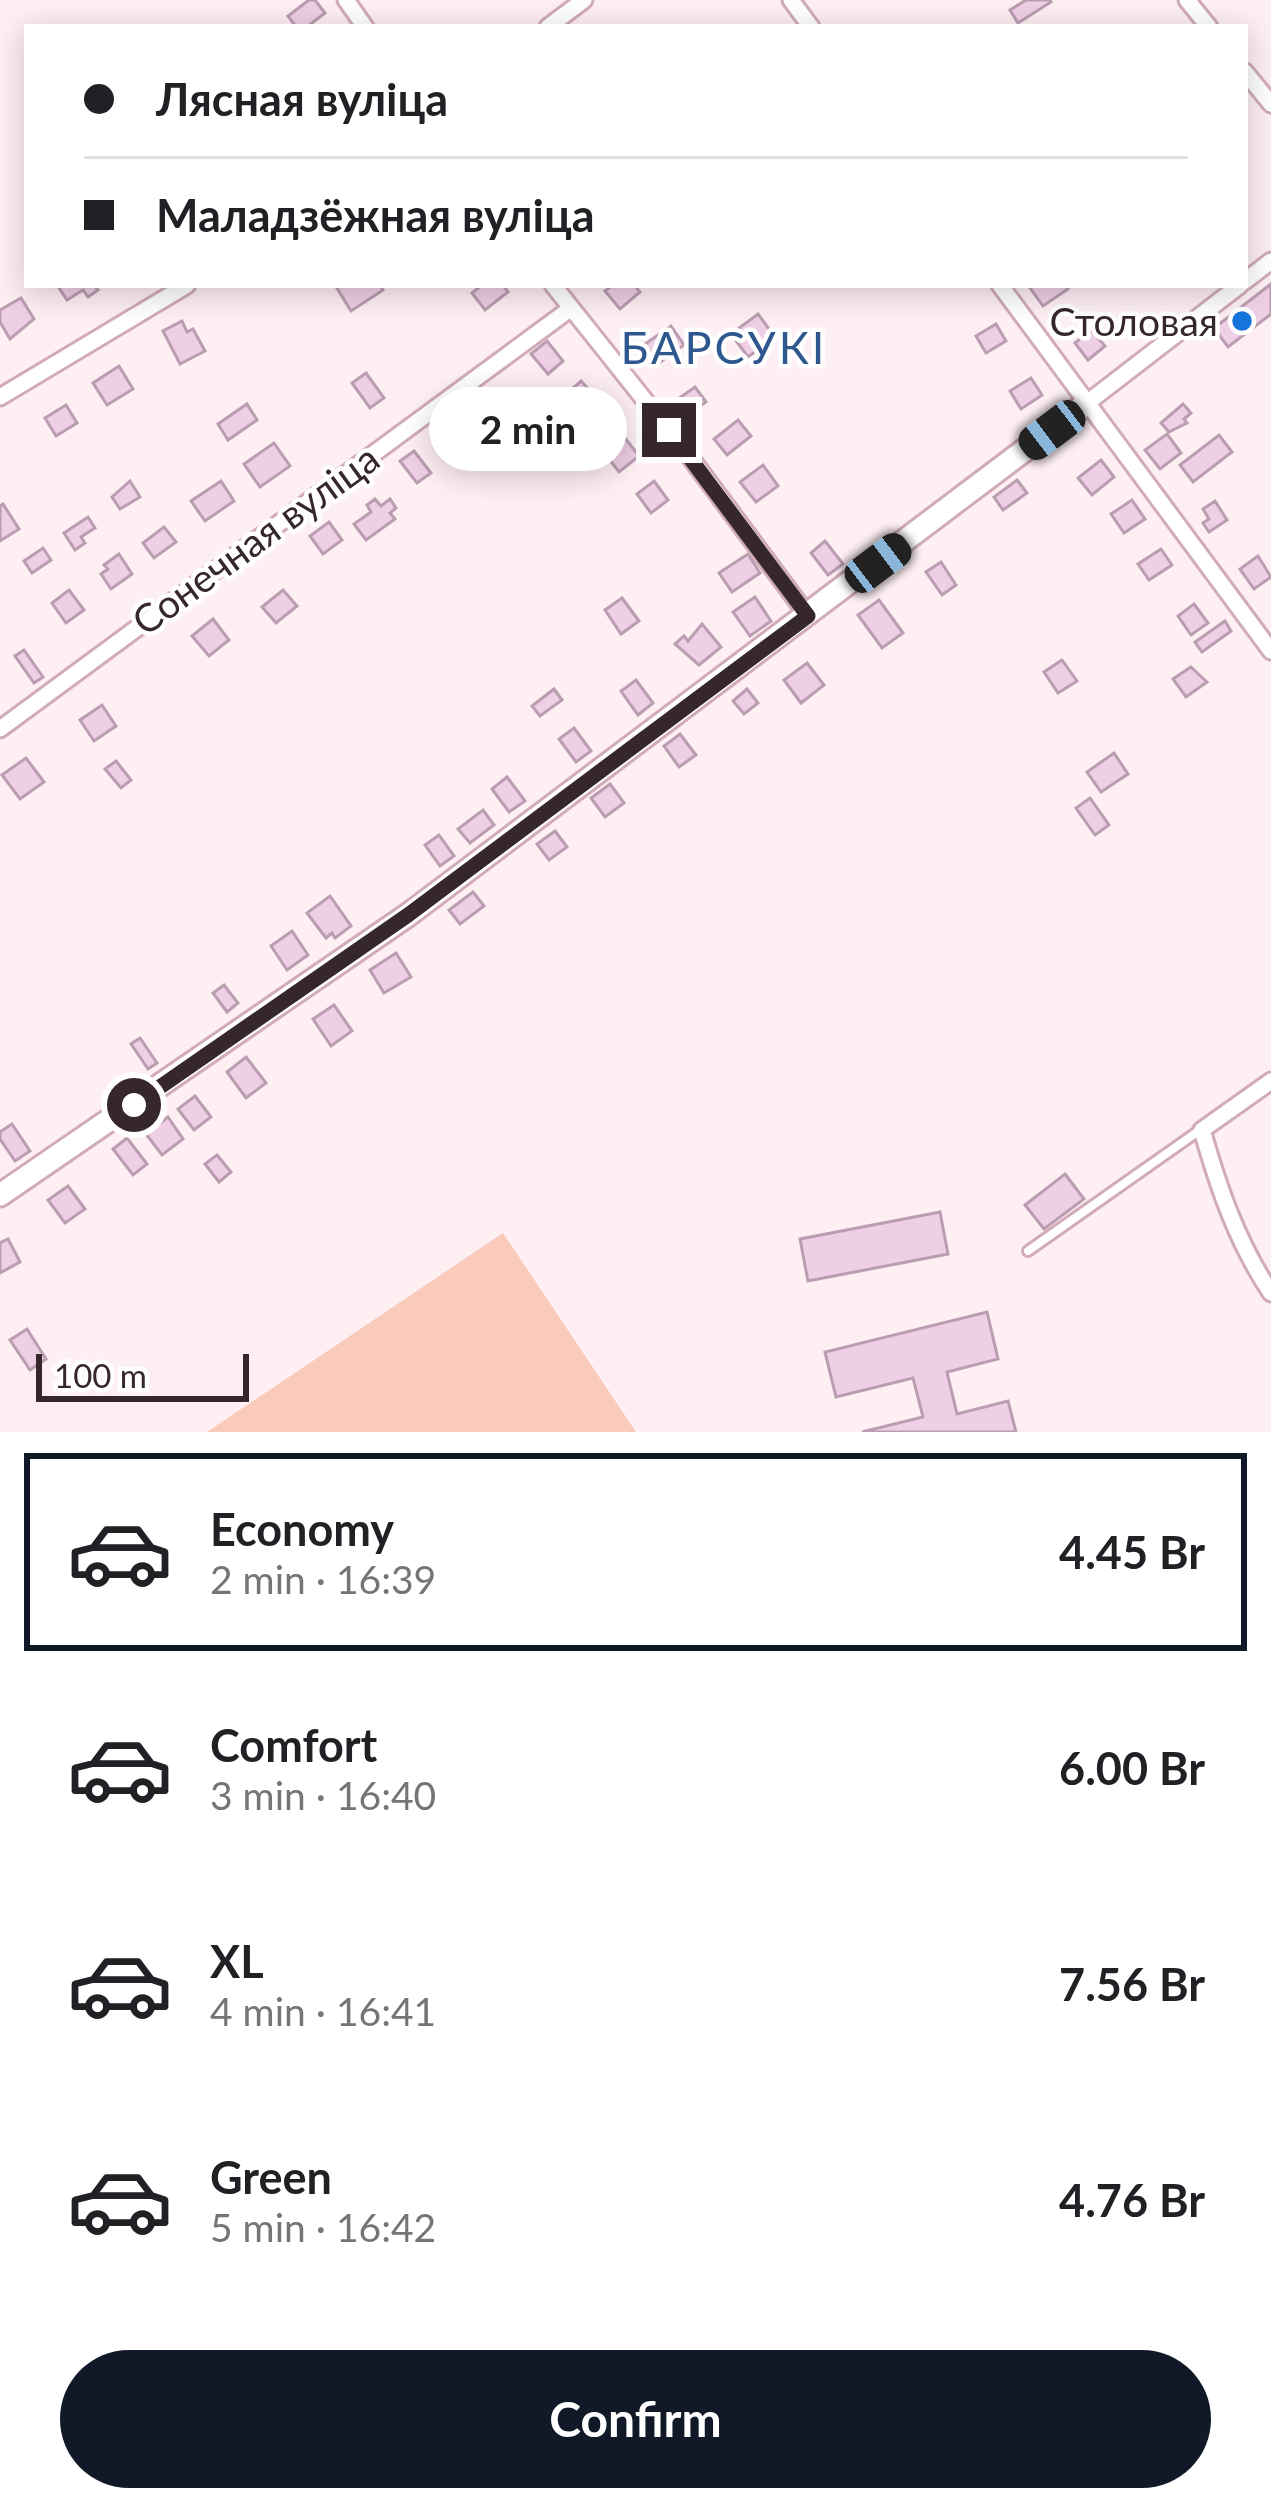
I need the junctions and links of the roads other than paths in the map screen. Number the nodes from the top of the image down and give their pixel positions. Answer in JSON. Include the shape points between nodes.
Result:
{"nodes":[{"id":1,"x":584,"y":0,"type":"edge"},
{"id":2,"x":1187,"y":0,"type":"edge"},
{"id":3,"x":552,"y":24,"type":"edge"},
{"id":4,"x":1207,"y":24,"type":"edge"},
{"id":5,"x":1248,"y":76,"type":"edge"},
{"id":6,"x":1271,"y":104,"type":"edge"},
{"id":7,"x":182,"y":288,"type":"edge"},
{"id":8,"x":555,"y":288,"type":"edge"},
{"id":9,"x":1002,"y":288,"type":"edge"},
{"id":10,"x":1236,"y":288,"type":"edge"},
{"id":11,"x":570,"y":309,"type":"junction"},
{"id":12,"x":0,"y":397,"type":"edge"},
{"id":13,"x":1087,"y":403,"type":"junction"},
{"id":14,"x":808,"y":616,"type":"junction"},
{"id":15,"x":1271,"y":651,"type":"edge"},
{"id":16,"x":0,"y":729,"type":"edge"},
{"id":17,"x":1271,"y":1081,"type":"edge"},
{"id":18,"x":1202,"y":1130,"type":"junction"},
{"id":19,"x":0,"y":1195,"type":"edge"},
{"id":20,"x":1028,"y":1251,"type":"dead end"},
{"id":21,"x":1271,"y":1294,"type":"edge"}],
"edges":[{"from":1,"to":3,"type":"street"},
{"from":2,"to":4,"type":"street"},
{"from":5,"to":6,"type":"street"},
{"from":7,"to":12,"type":"street"},
{"from":8,"to":11,"type":"street"},
{"from":9,"to":13,"type":"street"},
{"from":10,"to":13,"type":"street"},
{"from":11,"to":14,"type":"street"},
{"from":11,"to":16,"type":"street","name":"Сонечная вуліца"},
{"from":13,"to":14,"type":"street"},
{"from":13,"to":15,"type":"street"},
{"from":14,"to":19,"type":"street","via":[[408,915]]},
{"from":17,"to":18,"type":"street"},
{"from":18,"to":20,"type":"lane"},
{"from":18,"to":21,"type":"street","via":[[1224,1206]]}]}
